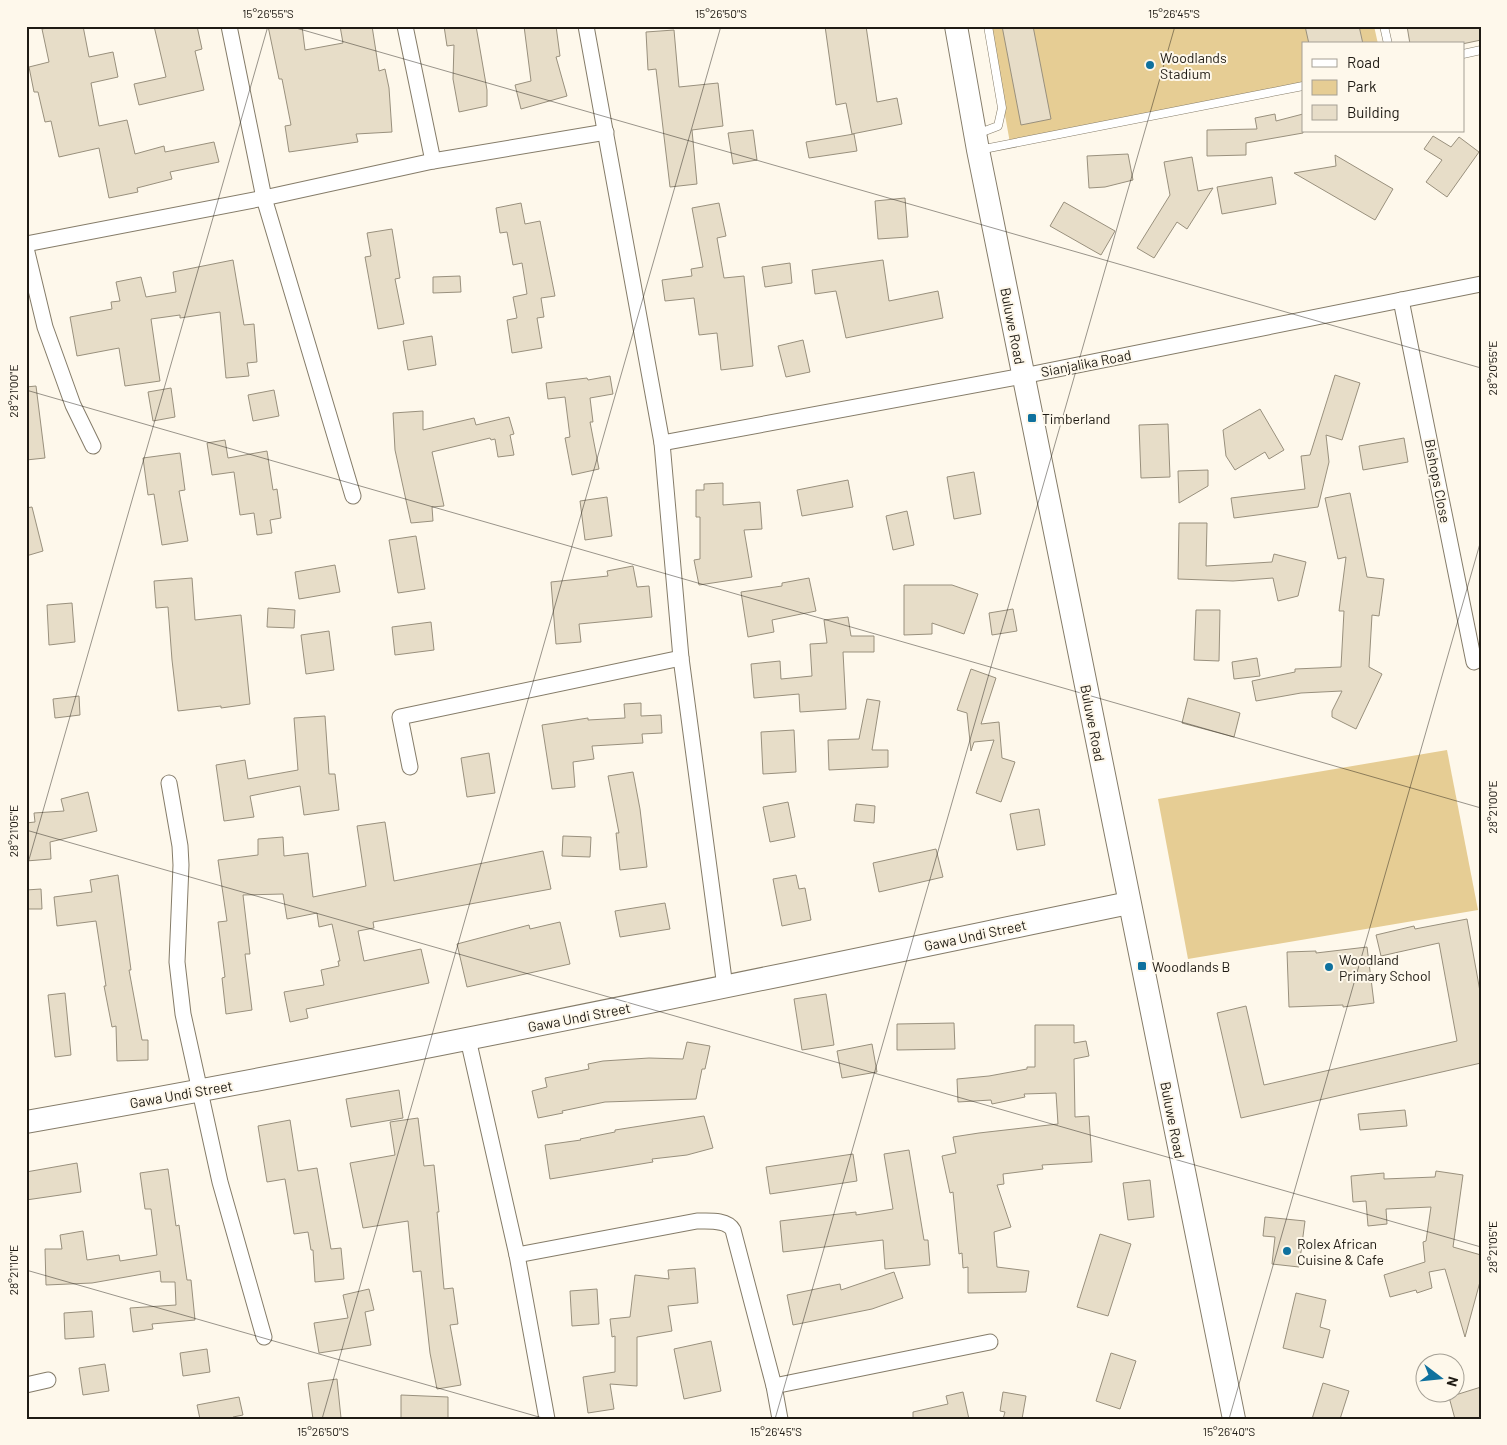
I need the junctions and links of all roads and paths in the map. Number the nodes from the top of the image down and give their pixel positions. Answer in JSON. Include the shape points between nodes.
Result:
{"nodes":[{"id":1,"x":229,"y":26,"type":"edge"},
{"id":2,"x":405,"y":26,"type":"edge"},
{"id":3,"x":586,"y":26,"type":"edge"},
{"id":4,"x":956,"y":26,"type":"edge"},
{"id":5,"x":988,"y":26,"type":"edge"},
{"id":6,"x":1384,"y":26,"type":"edge"},
{"id":7,"x":1388,"y":42,"type":"edge"},
{"id":8,"x":1481,"y":50,"type":"edge"},
{"id":9,"x":1464,"y":54,"type":"edge"},
{"id":10,"x":1302,"y":86,"type":"edge"},
{"id":11,"x":606,"y":132,"type":"junction"},
{"id":12,"x":977,"y":142,"type":"junction"},
{"id":13,"x":434,"y":161,"type":"junction"},
{"id":14,"x":264,"y":198,"type":"junction"},
{"id":15,"x":26,"y":244,"type":"edge"},
{"id":16,"x":26,"y":248,"type":"edge"},
{"id":17,"x":1481,"y":284,"type":"edge"},
{"id":18,"x":1401,"y":300,"type":"junction"},
{"id":19,"x":1023,"y":376,"type":"junction"},
{"id":20,"x":662,"y":443,"type":"junction"},
{"id":21,"x":93,"y":446,"type":"dead end"},
{"id":22,"x":353,"y":496,"type":"dead end"},
{"id":23,"x":681,"y":658,"type":"junction"},
{"id":24,"x":1474,"y":662,"type":"dead end"},
{"id":25,"x":410,"y":767,"type":"dead end"},
{"id":26,"x":169,"y":783,"type":"dead end"},
{"id":27,"x":1130,"y":903,"type":"junction"},
{"id":28,"x":725,"y":987,"type":"junction"},
{"id":29,"x":468,"y":1039,"type":"junction"},
{"id":30,"x":199,"y":1092,"type":"junction"},
{"id":31,"x":26,"y":1122,"type":"edge"},
{"id":32,"x":517,"y":1255,"type":"junction"},
{"id":33,"x":264,"y":1337,"type":"dead end"},
{"id":34,"x":990,"y":1342,"type":"dead end"},
{"id":35,"x":48,"y":1380,"type":"dead end"},
{"id":36,"x":26,"y":1386,"type":"edge"},
{"id":37,"x":774,"y":1386,"type":"junction"},
{"id":38,"x":547,"y":1419,"type":"edge"},
{"id":39,"x":780,"y":1419,"type":"edge"},
{"id":40,"x":1234,"y":1419,"type":"edge"}],
"edges":[{"from":1,"to":14,"type":"street"},
{"from":2,"to":13,"type":"street"},
{"from":3,"to":11,"type":"street"},
{"from":4,"to":12,"type":"street","name":"Buluwe Road"},
{"from":5,"to":12,"type":"lane","via":[[1002,108],[998,126]]},
{"from":6,"to":7,"type":"lane"},
{"from":8,"to":9,"type":"lane"},
{"from":10,"to":12,"type":"lane"},
{"from":11,"to":13,"type":"street"},
{"from":11,"to":20,"type":"street"},
{"from":12,"to":19,"type":"street","name":"Buluwe Road"},
{"from":13,"to":14,"type":"street"},
{"from":14,"to":15,"type":"street"},
{"from":14,"to":22,"type":"street"},
{"from":16,"to":21,"type":"street","via":[[45,327],[73,405]]},
{"from":17,"to":18,"type":"street","name":"Sianjalika Road"},
{"from":18,"to":19,"type":"street","name":"Sianjalika Road"},
{"from":18,"to":24,"type":"street","name":"Bishops Close"},
{"from":19,"to":20,"type":"street","name":"Sianjalika Road"},
{"from":19,"to":27,"type":"street","name":"Buluwe Road"},
{"from":20,"to":23,"type":"street"},
{"from":23,"to":25,"type":"street","via":[[400,717]]},
{"from":23,"to":28,"type":"street"},
{"from":26,"to":30,"type":"street","via":[[181,865],[179,987]]},
{"from":27,"to":28,"type":"street","name":"Gawa Undi Street"},
{"from":27,"to":40,"type":"street","name":"Buluwe Road"},
{"from":28,"to":29,"type":"street","name":"Gawa Undi Street"},
{"from":29,"to":30,"type":"street","name":"Gawa Undi Street"},
{"from":29,"to":32,"type":"street"},
{"from":30,"to":31,"type":"street","name":"Gawa Undi Street"},
{"from":30,"to":33,"type":"street","via":[[220,1182]]},
{"from":32,"to":37,"type":"street","via":[[689,1222],[729,1225],[733,1230]]},
{"from":32,"to":38,"type":"street"},
{"from":34,"to":37,"type":"street"},
{"from":35,"to":36,"type":"street"},
{"from":37,"to":39,"type":"street"}]}
